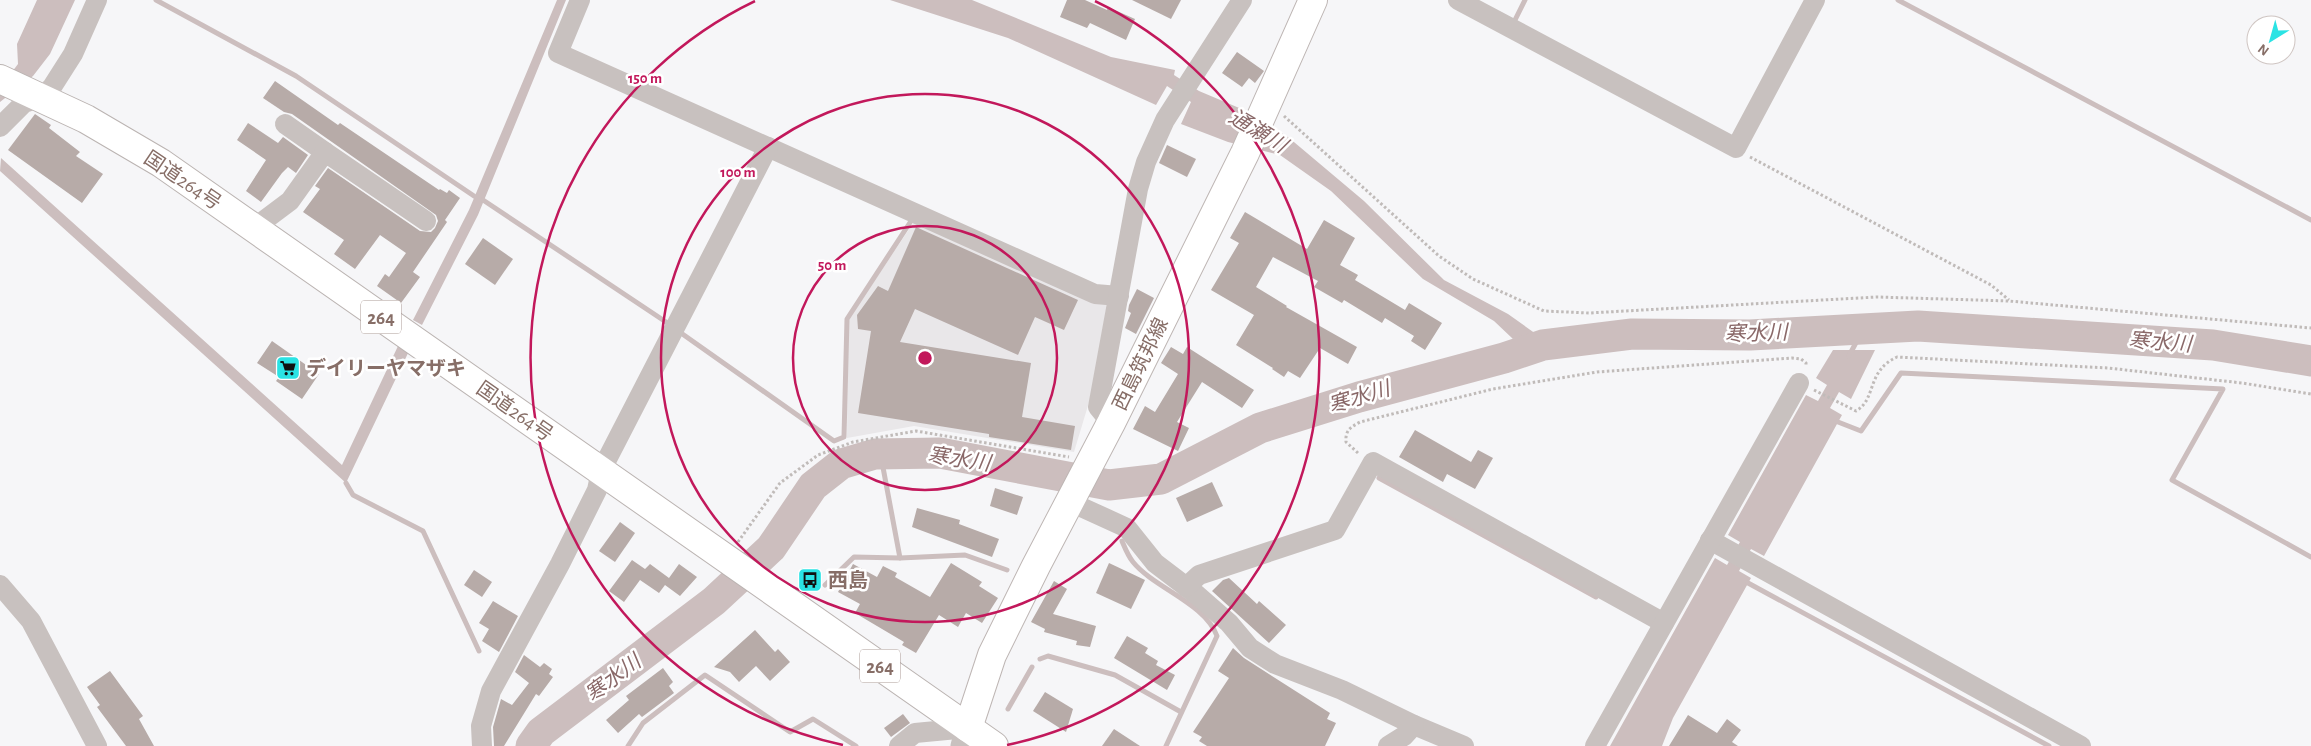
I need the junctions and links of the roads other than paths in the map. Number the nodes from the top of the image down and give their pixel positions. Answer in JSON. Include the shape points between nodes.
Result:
{"nodes":[{"id":1,"x":97,"y":0,"type":"edge"},
{"id":2,"x":580,"y":0,"type":"edge"},
{"id":3,"x":1242,"y":0,"type":"edge"},
{"id":4,"x":1313,"y":0,"type":"edge"},
{"id":5,"x":1458,"y":0,"type":"edge"},
{"id":6,"x":1815,"y":0,"type":"edge"},
{"id":7,"x":22,"y":89,"type":"edge"},
{"id":8,"x":285,"y":124,"type":"dead end"},
{"id":9,"x":0,"y":127,"type":"edge"},
{"id":10,"x":768,"y":147,"type":"junction"},
{"id":11,"x":326,"y":152,"type":"junction"},
{"id":12,"x":426,"y":221,"type":"dead end"},
{"id":13,"x":254,"y":228,"type":"junction"},
{"id":14,"x":1119,"y":296,"type":"junction"},
{"id":15,"x":1799,"y":383,"type":"road end"},
{"id":16,"x":1111,"y":424,"type":"junction"},
{"id":17,"x":601,"y":471,"type":"junction"},
{"id":18,"x":1070,"y":502,"type":"junction"},
{"id":19,"x":1710,"y":540,"type":"junction"},
{"id":20,"x":0,"y":585,"type":"edge"},
{"id":21,"x":1186,"y":587,"type":"junction"},
{"id":22,"x":1664,"y":623,"type":"junction"},
{"id":23,"x":1414,"y":725,"type":"junction"},
{"id":24,"x":966,"y":737,"type":"edge"},
{"id":25,"x":97,"y":746,"type":"edge"},
{"id":26,"x":482,"y":746,"type":"edge"},
{"id":27,"x":899,"y":746,"type":"edge"},
{"id":28,"x":994,"y":746,"type":"edge"},
{"id":29,"x":1388,"y":746,"type":"edge"},
{"id":30,"x":1464,"y":746,"type":"edge"},
{"id":31,"x":1594,"y":746,"type":"edge"},
{"id":32,"x":2081,"y":746,"type":"edge"}],
"edges":[{"from":1,"to":7,"type":"street","via":[[73,54],[52,87]]},
{"from":2,"to":10,"type":"street","via":[[558,53]]},
{"from":3,"to":14,"type":"street","via":[[1165,120],[1146,162],[1138,189]]},
{"from":4,"to":16,"type":"main road","name":"西島筑邦線","via":[[1245,153]]},
{"from":5,"to":6,"type":"street","via":[[1736,148]]},
{"from":7,"to":9,"type":"street","via":[[24,103]]},
{"from":7,"to":13,"type":"main road","name":"国道264号","number":"264","via":[[86,119],[161,163]]},
{"from":8,"to":11,"type":"street"},
{"from":10,"to":14,"type":"street","via":[[1095,294]]},
{"from":10,"to":17,"type":"street"},
{"from":11,"to":12,"type":"street"},
{"from":11,"to":13,"type":"street","via":[[290,200]]},
{"from":13,"to":17,"type":"main road","name":"国道264号","number":"264"},
{"from":14,"to":16,"type":"street","via":[[1098,407]]},
{"from":15,"to":19,"type":"street"},
{"from":16,"to":18,"type":"main road","name":"西島筑邦線"},
{"from":17,"to":24,"type":"main road","name":"国道264号","number":"264","via":[[767,586]]},
{"from":17,"to":26,"type":"street","via":[[597,490],[491,691],[481,726]]},
{"from":18,"to":21,"type":"street","via":[[1127,528],[1155,563]]},
{"from":18,"to":24,"type":"main road","name":"西島筑邦線","via":[[992,655]]},
{"from":19,"to":22,"type":"street"},
{"from":19,"to":32,"type":"street"},
{"from":20,"to":25,"type":"street","via":[[31,621]]},
{"from":21,"to":22,"type":"street","via":[[1199,575],[1335,530],[1373,462]]},
{"from":21,"to":23,"type":"street","via":[[1229,623],[1250,648],[1275,664],[1342,690]]},
{"from":22,"to":31,"type":"street"},
{"from":23,"to":29,"type":"street"},
{"from":23,"to":30,"type":"street"},
{"from":24,"to":27,"type":"street","via":[[916,733]]},
{"from":24,"to":28,"type":"main road","name":"国道264号","number":"264"}]}
